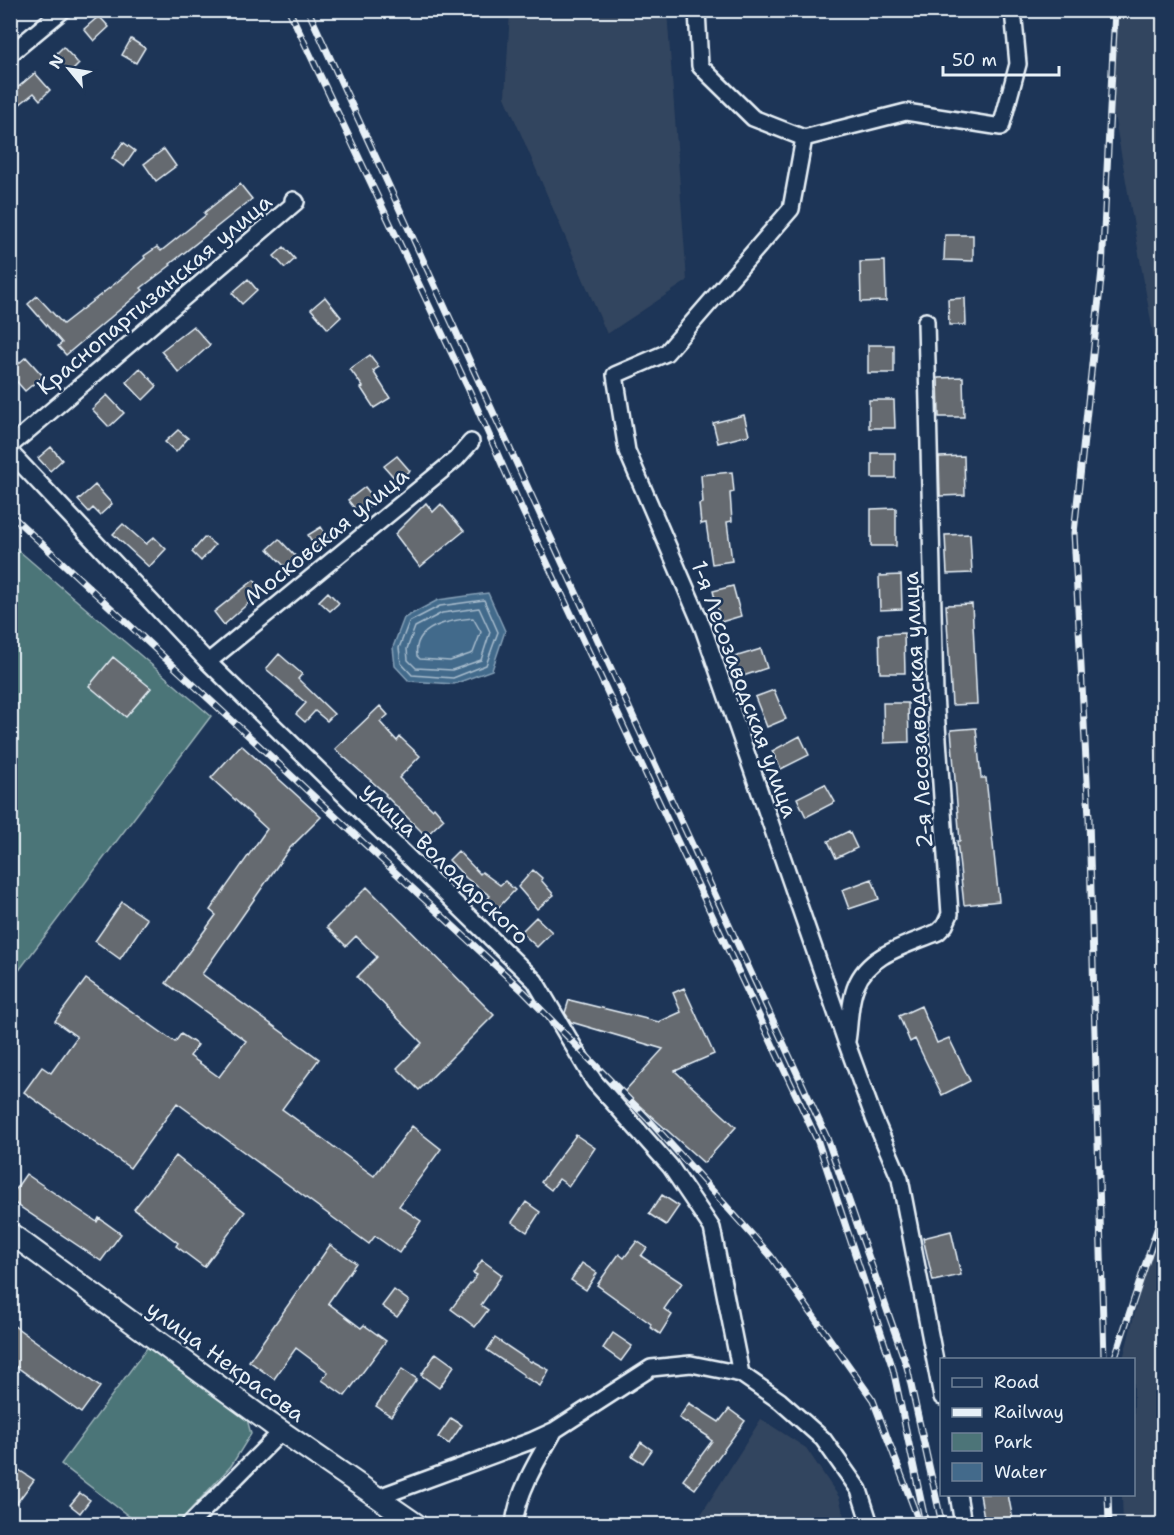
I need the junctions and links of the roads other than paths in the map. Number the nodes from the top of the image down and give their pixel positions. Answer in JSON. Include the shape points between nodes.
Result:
{"nodes":[{"id":1,"x":63,"y":10,"type":"edge"},
{"id":2,"x":697,"y":10,"type":"edge"},
{"id":3,"x":1013,"y":10,"type":"edge"},
{"id":4,"x":10,"y":54,"type":"edge"},
{"id":5,"x":804,"y":138,"type":"junction"},
{"id":6,"x":293,"y":200,"type":"dead end"},
{"id":7,"x":926,"y":321,"type":"dead end"},
{"id":8,"x":471,"y":442,"type":"dead end"},
{"id":9,"x":10,"y":446,"type":"edge"},
{"id":10,"x":10,"y":452,"type":"edge"},
{"id":11,"x":208,"y":662,"type":"junction"},
{"id":12,"x":847,"y":1044,"type":"junction"},
{"id":13,"x":10,"y":1233,"type":"edge"},
{"id":14,"x":741,"y":1374,"type":"junction"},
{"id":15,"x":940,"y":1387,"type":"edge"},
{"id":16,"x":281,"y":1431,"type":"junction"},
{"id":17,"x":555,"y":1431,"type":"junction"},
{"id":18,"x":958,"y":1496,"type":"edge"},
{"id":19,"x":376,"y":1498,"type":"junction"},
{"id":20,"x":190,"y":1524,"type":"edge"},
{"id":21,"x":416,"y":1524,"type":"edge"},
{"id":22,"x":514,"y":1524,"type":"edge"},
{"id":23,"x":870,"y":1524,"type":"edge"},
{"id":24,"x":963,"y":1524,"type":"edge"}],
"edges":[{"from":1,"to":4,"type":"street"},
{"from":2,"to":5,"type":"street","via":[[700,66],[753,118]]},
{"from":3,"to":5,"type":"street","via":[[1018,64],[1001,127],[906,112]]},
{"from":5,"to":12,"type":"street","name":"1-я Лесозаводская улица","via":[[791,210],[666,353],[615,375],[627,451],[703,628]]},
{"from":6,"to":9,"type":"street","name":"Краснопартизанская улица","via":[[296,202]]},
{"from":7,"to":12,"type":"street","name":"2-я Лесозаводская улица","via":[[935,695],[950,914],[938,932],[874,960],[863,970],[855,988]]},
{"from":8,"to":11,"type":"street","name":"Московская улица","via":[[456,459]]},
{"from":10,"to":11,"type":"street","name":"улица Володарского"},
{"from":11,"to":14,"type":"street","name":"улица Володарского","via":[[535,981],[594,1081],[670,1166],[712,1228]]},
{"from":12,"to":15,"type":"street","name":"1-я Лесозаводская улица","via":[[900,1179]]},
{"from":13,"to":16,"type":"main road","name":"улица Некрасова"},
{"from":14,"to":17,"type":"street","via":[[691,1364],[651,1368]]},
{"from":14,"to":23,"type":"street","via":[[780,1401],[823,1439],[859,1490]]},
{"from":16,"to":19,"type":"main road","name":"улица Некрасова"},
{"from":16,"to":20,"type":"street"},
{"from":17,"to":19,"type":"street"},
{"from":17,"to":22,"type":"street","via":[[529,1480]]},
{"from":18,"to":24,"type":"street"},
{"from":19,"to":21,"type":"main road","name":"улица Некрасова"}]}
